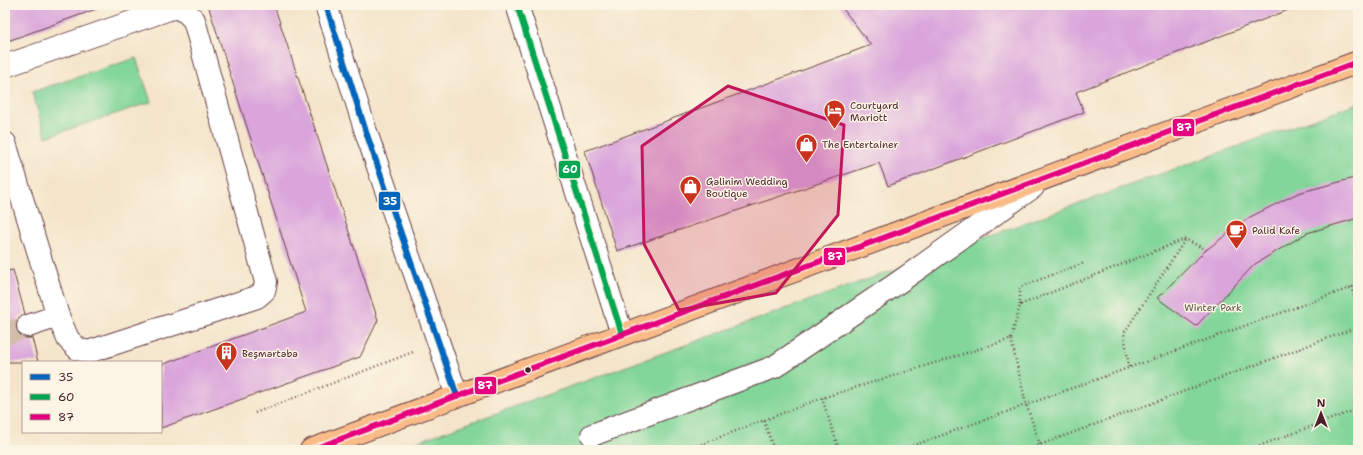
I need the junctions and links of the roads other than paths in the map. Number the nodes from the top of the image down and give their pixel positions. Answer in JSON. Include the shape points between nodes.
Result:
{"nodes":[{"id":1,"x":326,"y":5,"type":"edge"},
{"id":2,"x":517,"y":5,"type":"edge"},
{"id":3,"x":1358,"y":62,"type":"edge"},
{"id":4,"x":5,"y":66,"type":"edge"},
{"id":5,"x":5,"y":143,"type":"edge"},
{"id":6,"x":1042,"y":180,"type":"junction"},
{"id":7,"x":58,"y":316,"type":"junction"},
{"id":8,"x":28,"y":326,"type":"tunnel mouth"},
{"id":9,"x":622,"y":334,"type":"junction"},
{"id":10,"x":457,"y":396,"type":"junction"},
{"id":11,"x":592,"y":435,"type":"dead end"},
{"id":12,"x":311,"y":450,"type":"edge"}],
"edges":[{"from":1,"to":10,"type":"street"},
{"from":2,"to":9,"type":"street"},
{"from":3,"to":6,"type":"main road"},
{"from":4,"to":7,"type":"street","via":[[175,7],[186,12],[194,20],[266,282],[264,292],[257,297],[88,352],[78,349],[68,339]]},
{"from":5,"to":7,"type":"street"},
{"from":6,"to":9,"type":"main road"},
{"from":6,"to":11,"type":"street","via":[[774,367]]},
{"from":7,"to":8,"type":"street"},
{"from":9,"to":10,"type":"main road"},
{"from":10,"to":12,"type":"main road"}]}
